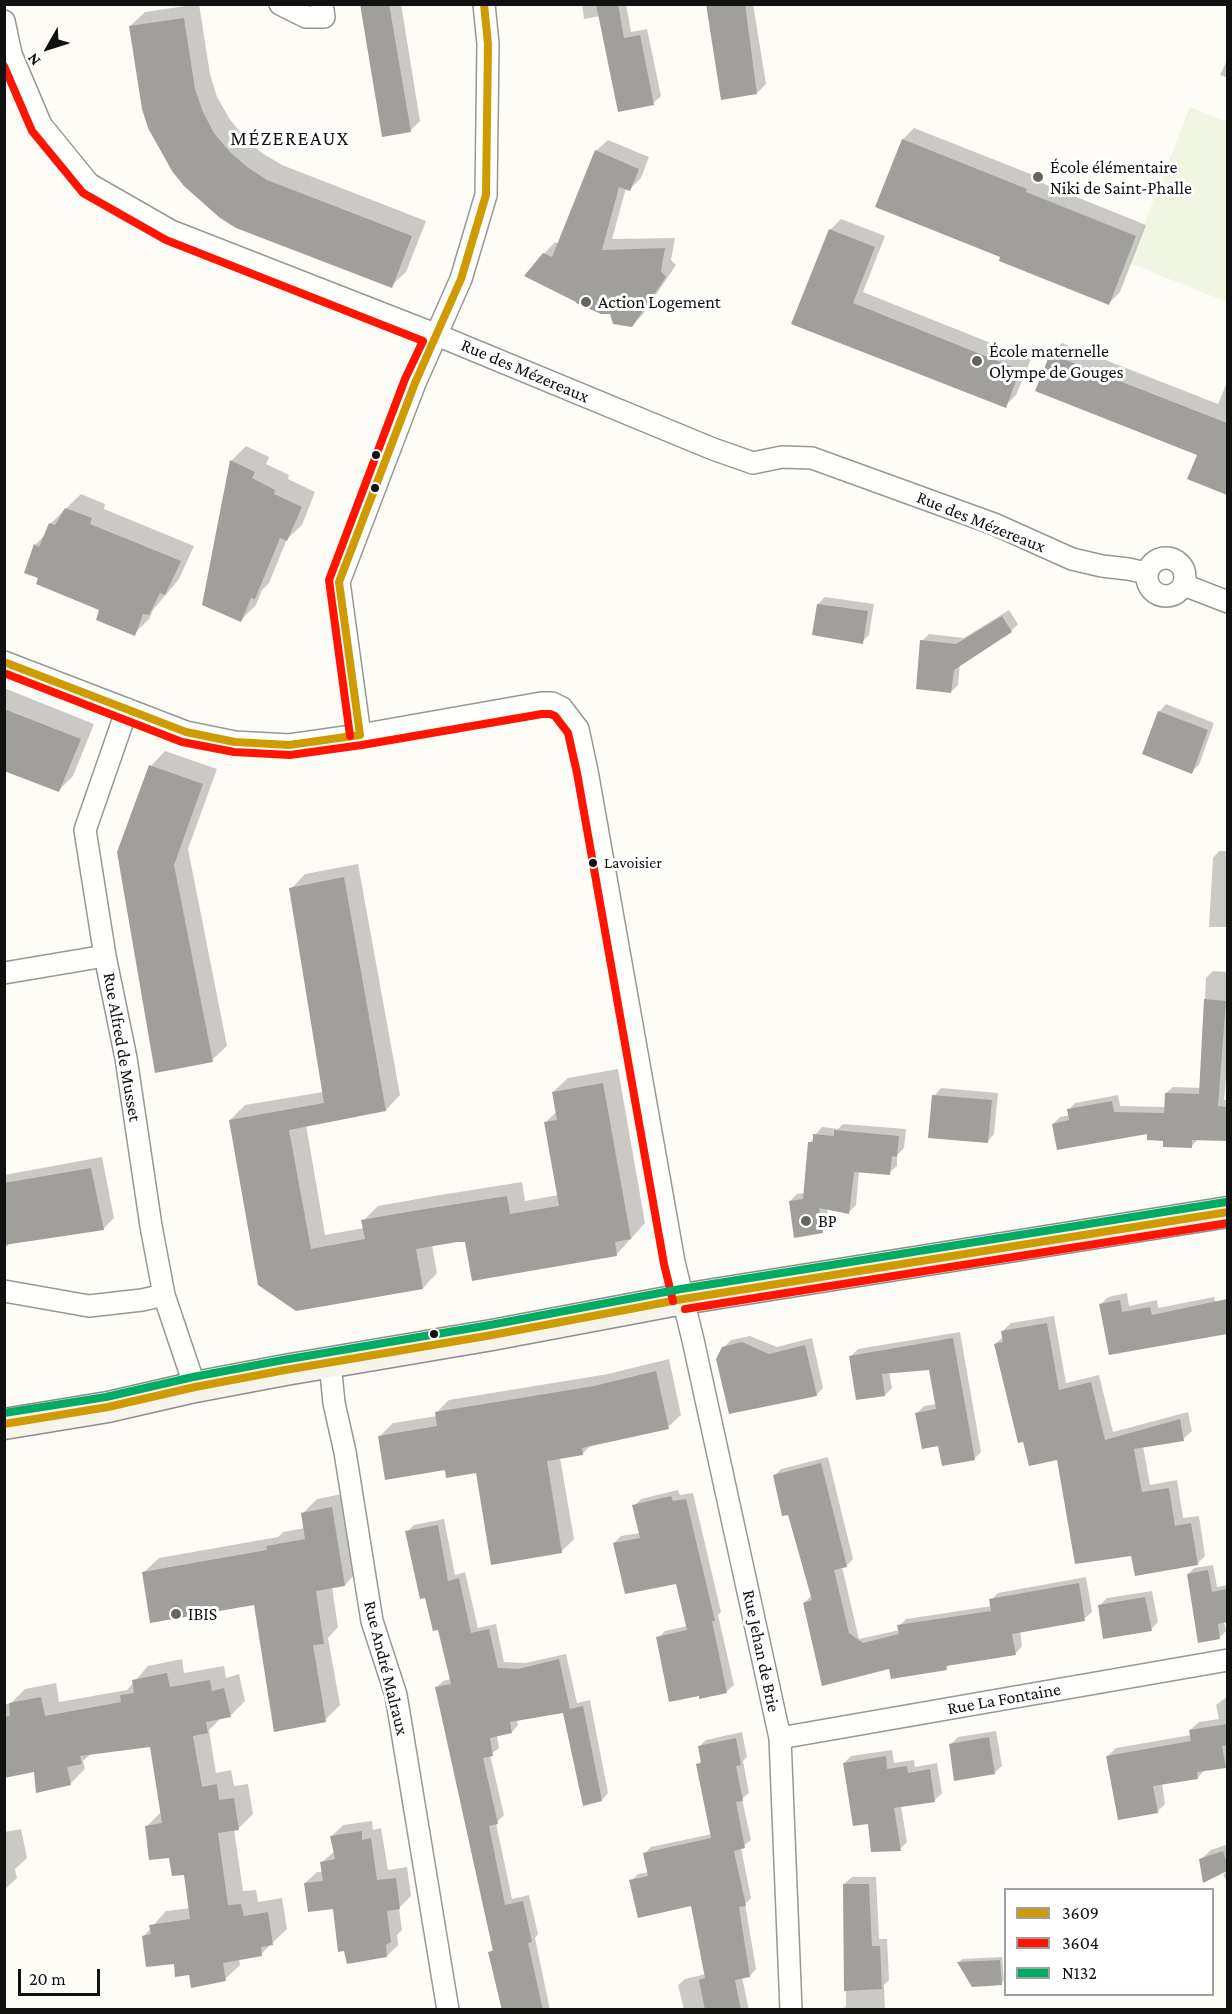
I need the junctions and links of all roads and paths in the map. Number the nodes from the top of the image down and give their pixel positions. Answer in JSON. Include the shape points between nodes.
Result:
{"nodes":[{"id":1,"x":280,"y":4,"type":"edge"},
{"id":2,"x":322,"y":4,"type":"edge"},
{"id":3,"x":484,"y":4,"type":"edge"},
{"id":4,"x":4,"y":21,"type":"edge"},
{"id":5,"x":437,"y":335,"type":"junction"},
{"id":6,"x":1147,"y":573,"type":"junction"},
{"id":7,"x":1184,"y":585,"type":"junction"},
{"id":8,"x":1227,"y":602,"type":"edge"},
{"id":9,"x":4,"y":662,"type":"edge"},
{"id":10,"x":127,"y":709,"type":"junction"},
{"id":11,"x":360,"y":735,"type":"junction"},
{"id":12,"x":105,"y":956,"type":"junction"},
{"id":13,"x":4,"y":973,"type":"edge"},
{"id":14,"x":1227,"y":1212,"type":"edge"},
{"id":15,"x":4,"y":1291,"type":"edge"},
{"id":16,"x":164,"y":1295,"type":"junction"},
{"id":17,"x":683,"y":1299,"type":"junction"},
{"id":18,"x":330,"y":1363,"type":"junction"},
{"id":19,"x":190,"y":1389,"type":"junction"},
{"id":20,"x":4,"y":1424,"type":"edge"},
{"id":21,"x":1227,"y":1660,"type":"edge"},
{"id":22,"x":780,"y":1738,"type":"junction"},
{"id":23,"x":448,"y":2010,"type":"edge"},
{"id":24,"x":791,"y":2010,"type":"edge"}],
"edges":[{"from":1,"to":2,"type":"street","via":[[306,17],[324,17]]},
{"from":3,"to":5,"type":"street","via":[[488,44],[486,195],[461,279]]},
{"from":4,"to":5,"type":"street","name":"Rue des Mézereaux","via":[[11,54],[41,124],[89,184],[171,231]]},
{"from":5,"to":6,"type":"street","name":"Rue des Mézereaux","via":[[753,463],[782,457],[812,458],[994,524],[1072,559]]},
{"from":5,"to":11,"type":"street","via":[[339,582]]},
{"from":6,"to":7,"type":"street","via":[[1150,588],[1161,596],[1173,595]]},
{"from":6,"to":7,"type":"street","via":[[1158,559],[1171,559],[1184,571]]},
{"from":7,"to":8,"type":"street"},
{"from":9,"to":10,"type":"street","name":"Rue Jehan de Brie"},
{"from":10,"to":11,"type":"street","name":"Rue Jehan de Brie","via":[[186,732],[235,742],[289,745]]},
{"from":10,"to":12,"type":"street","name":"Rue Alfred de Musset","via":[[85,830]]},
{"from":11,"to":17,"type":"street","name":"Rue Jehan de Brie","via":[[540,703],[562,708],[578,729]]},
{"from":12,"to":13,"type":"street"},
{"from":12,"to":16,"type":"street","name":"Rue Alfred de Musset","via":[[126,1058]]},
{"from":14,"to":17,"type":"main road"},
{"from":15,"to":16,"type":"street","via":[[89,1306]]},
{"from":16,"to":19,"type":"street","name":"Rue Alfred de Musset"},
{"from":17,"to":18,"type":"main road"},
{"from":17,"to":22,"type":"street","name":"Rue Jehan de Brie"},
{"from":18,"to":19,"type":"main road"},
{"from":18,"to":23,"type":"street","name":"Rue André Malraux","via":[[372,1621],[396,1695]]},
{"from":19,"to":20,"type":"main road"},
{"from":21,"to":22,"type":"street","name":"Rue La Fontaine"},
{"from":22,"to":24,"type":"street","name":"Rue Jehan de Brie"}]}
